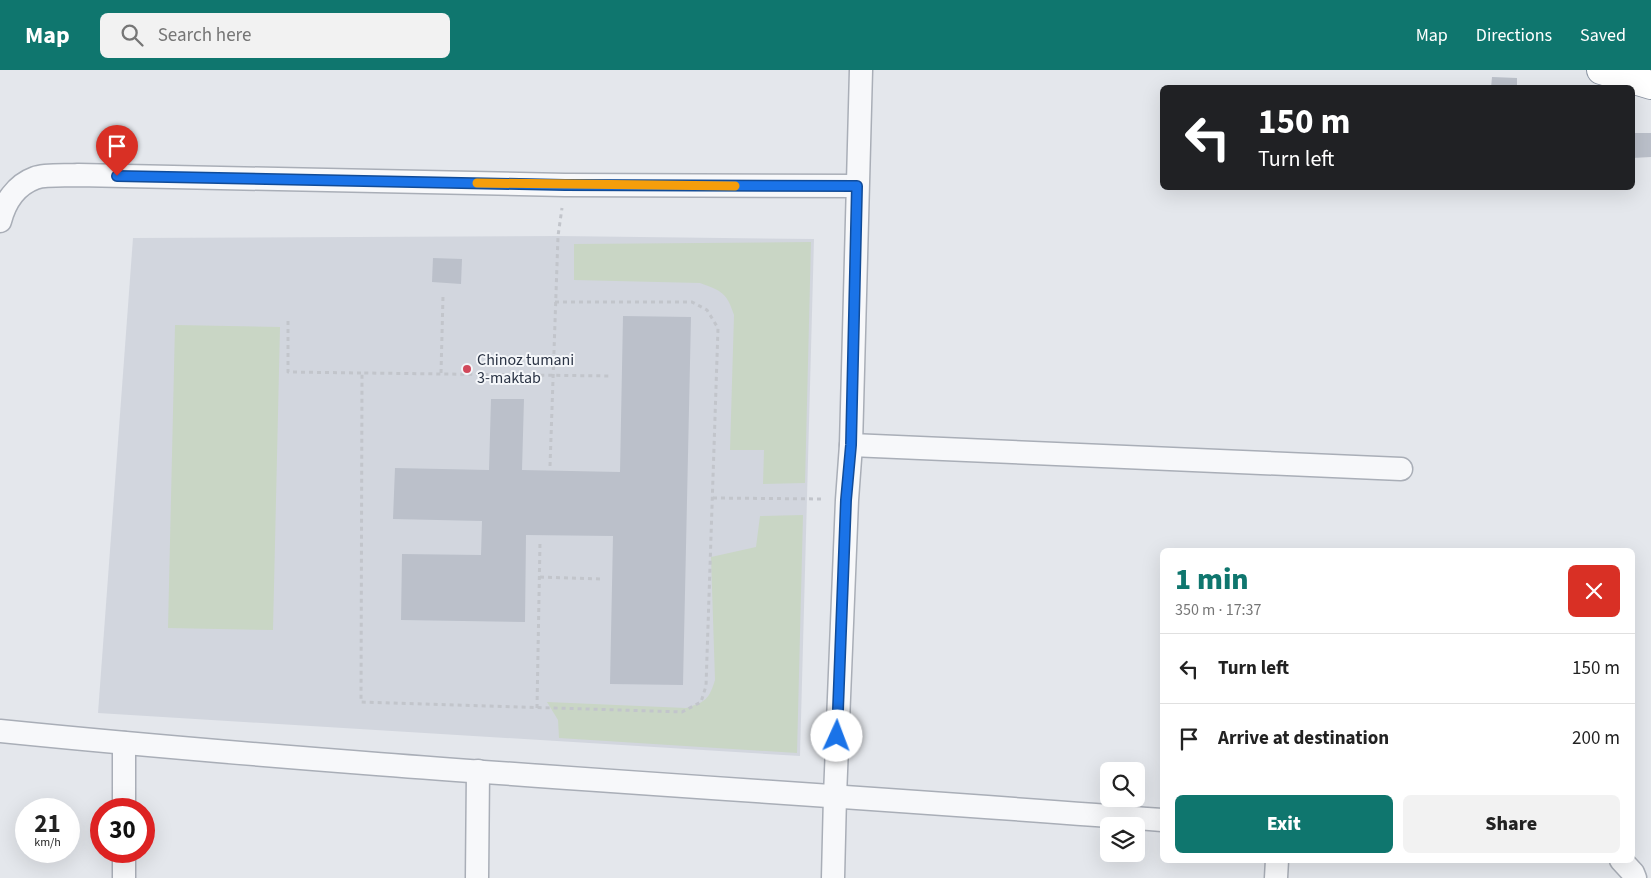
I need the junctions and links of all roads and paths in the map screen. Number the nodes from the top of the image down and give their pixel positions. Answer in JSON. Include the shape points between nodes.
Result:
{"nodes":[{"id":1,"x":861,"y":70,"type":"edge"},
{"id":2,"x":1602,"y":70,"type":"edge"},
{"id":3,"x":1651,"y":85,"type":"edge"},
{"id":4,"x":565,"y":185,"type":"junction"},
{"id":5,"x":857,"y":186,"type":"junction"},
{"id":6,"x":0,"y":221,"type":"edge"},
{"id":7,"x":443,"y":296,"type":"dead end"},
{"id":8,"x":555,"y":302,"type":"junction"},
{"id":9,"x":288,"y":321,"type":"dead end"},
{"id":10,"x":362,"y":373,"type":"junction"},
{"id":11,"x":441,"y":373,"type":"junction"},
{"id":12,"x":553,"y":374,"type":"junction"},
{"id":13,"x":611,"y":376,"type":"dead end"},
{"id":14,"x":851,"y":445,"type":"junction"},
{"id":15,"x":550,"y":466,"type":"dead end"},
{"id":16,"x":1402,"y":469,"type":"dead end"},
{"id":17,"x":713,"y":498,"type":"junction"},
{"id":18,"x":846,"y":500,"type":"junction"},
{"id":19,"x":540,"y":542,"type":"dead end"},
{"id":20,"x":540,"y":578,"type":"junction"},
{"id":21,"x":601,"y":579,"type":"dead end"},
{"id":22,"x":538,"y":708,"type":"junction"},
{"id":23,"x":0,"y":731,"type":"edge"},
{"id":24,"x":124,"y":743,"type":"junction"},
{"id":25,"x":478,"y":771,"type":"junction"},
{"id":26,"x":835,"y":796,"type":"junction"},
{"id":27,"x":124,"y":798,"type":"edge"},
{"id":28,"x":1160,"y":820,"type":"edge"},
{"id":29,"x":124,"y":863,"type":"edge"},
{"id":30,"x":1277,"y":863,"type":"edge"},
{"id":31,"x":1624,"y":863,"type":"edge"},
{"id":32,"x":124,"y":878,"type":"edge"},
{"id":33,"x":477,"y":878,"type":"edge"},
{"id":34,"x":833,"y":878,"type":"edge"},
{"id":35,"x":1276,"y":878,"type":"edge"},
{"id":36,"x":1635,"y":878,"type":"edge"}],
"edges":[{"from":1,"to":5,"type":"street"},
{"from":2,"to":3,"type":"highway"},
{"from":4,"to":5,"type":"street"},
{"from":4,"to":6,"type":"street","via":[[88,175],[36,178],[16,189]]},
{"from":4,"to":8,"type":"path","via":[[558,236]]},
{"from":5,"to":14,"type":"street"},
{"from":7,"to":11,"type":"path"},
{"from":8,"to":12,"type":"path"},
{"from":8,"to":17,"type":"path","via":[[692,302],[707,310],[718,328]]},
{"from":9,"to":10,"type":"path","via":[[288,372]]},
{"from":10,"to":11,"type":"path"},
{"from":10,"to":22,"type":"path","via":[[361,702]]},
{"from":11,"to":12,"type":"path"},
{"from":12,"to":13,"type":"path"},
{"from":12,"to":15,"type":"path"},
{"from":14,"to":16,"type":"street"},
{"from":14,"to":18,"type":"street"},
{"from":17,"to":18,"type":"path"},
{"from":17,"to":22,"type":"path","via":[[706,686],[701,702],[682,712]]},
{"from":18,"to":26,"type":"street"},
{"from":19,"to":20,"type":"path"},
{"from":20,"to":21,"type":"path"},
{"from":20,"to":22,"type":"path"},
{"from":23,"to":24,"type":"street"},
{"from":24,"to":25,"type":"street"},
{"from":24,"to":27,"type":"street"},
{"from":25,"to":26,"type":"street"},
{"from":25,"to":33,"type":"street"},
{"from":26,"to":28,"type":"street"},
{"from":26,"to":34,"type":"street"},
{"from":29,"to":32,"type":"street"},
{"from":30,"to":35,"type":"street"},
{"from":31,"to":36,"type":"street"}]}
